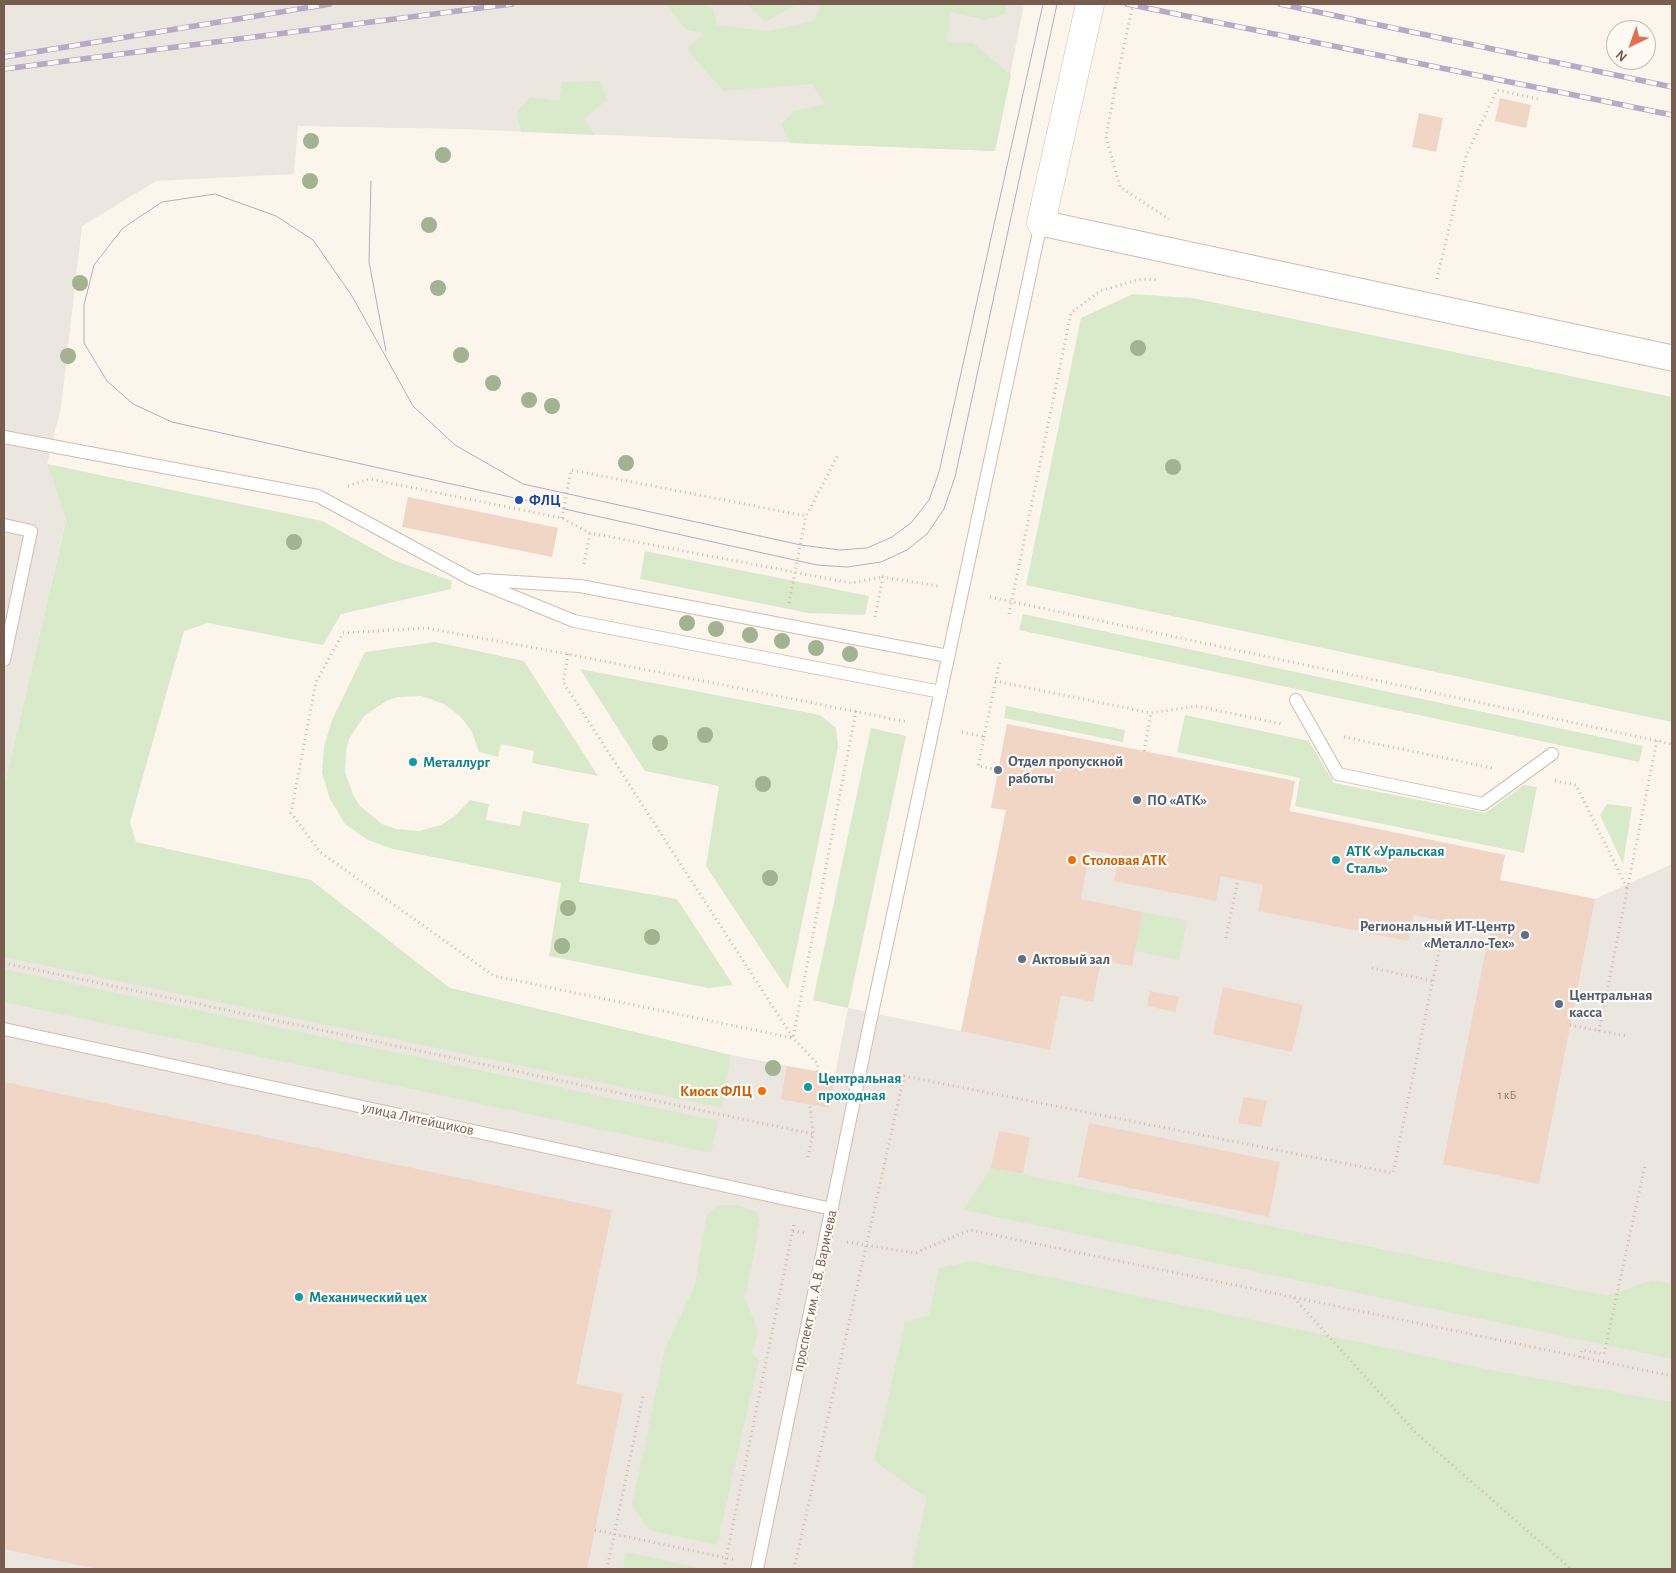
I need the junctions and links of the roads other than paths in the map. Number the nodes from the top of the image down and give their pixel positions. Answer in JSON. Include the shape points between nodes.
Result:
{"nodes":[{"id":1,"x":1090,"y":4,"type":"edge"},
{"id":2,"x":1041,"y":223,"type":"junction"},
{"id":3,"x":1672,"y":358,"type":"edge"},
{"id":4,"x":4,"y":437,"type":"edge"},
{"id":5,"x":4,"y":525,"type":"edge"},
{"id":6,"x":471,"y":579,"type":"junction"},
{"id":7,"x":948,"y":656,"type":"junction"},
{"id":8,"x":4,"y":660,"type":"edge"},
{"id":9,"x":941,"y":692,"type":"junction"},
{"id":10,"x":1296,"y":700,"type":"dead end"},
{"id":11,"x":1552,"y":754,"type":"dead end"},
{"id":12,"x":4,"y":1029,"type":"edge"},
{"id":13,"x":832,"y":1209,"type":"junction"},
{"id":14,"x":757,"y":1567,"type":"edge"}],
"edges":[{"from":1,"to":2,"type":"street"},
{"from":2,"to":3,"type":"street"},
{"from":2,"to":7,"type":"lane","name":"проспект им. А.В. Варичева"},
{"from":4,"to":6,"type":"lane","via":[[318,496]]},
{"from":5,"to":8,"type":"lane","via":[[31,531]]},
{"from":6,"to":7,"type":"lane","via":[[580,586]]},
{"from":6,"to":9,"type":"lane","via":[[574,621]]},
{"from":7,"to":9,"type":"lane","name":"проспект им. А.В. Варичева"},
{"from":9,"to":13,"type":"lane","name":"проспект им. А.В. Варичева"},
{"from":10,"to":11,"type":"lane","via":[[1338,774],[1483,804]]},
{"from":12,"to":13,"type":"lane","name":"улица Литейщиков"},
{"from":13,"to":14,"type":"lane","name":"проспект им. А.В. Варичева"}]}
